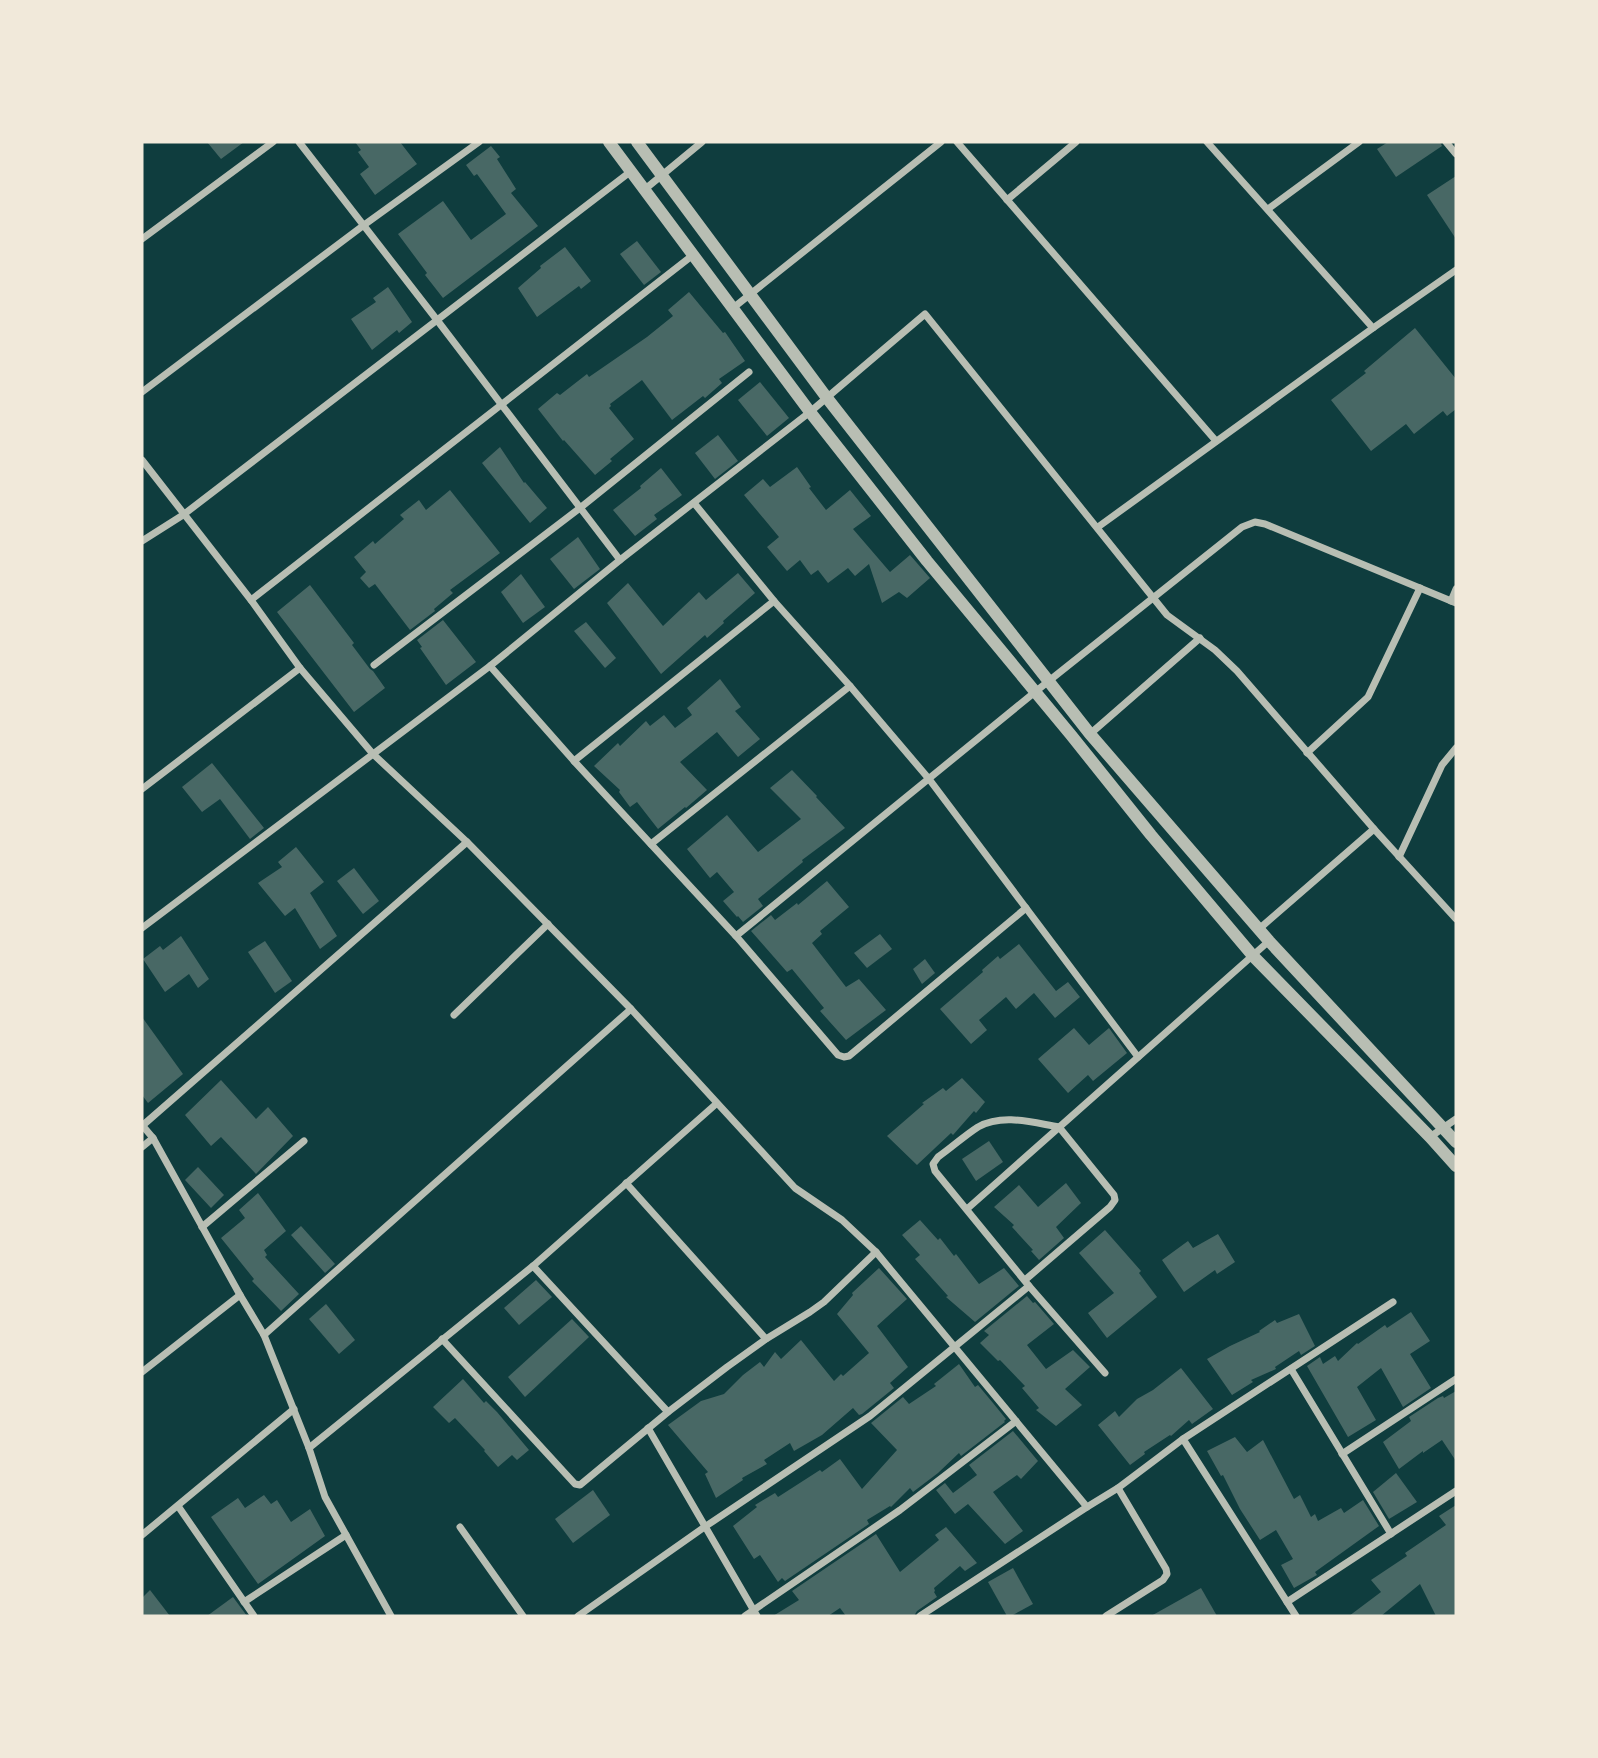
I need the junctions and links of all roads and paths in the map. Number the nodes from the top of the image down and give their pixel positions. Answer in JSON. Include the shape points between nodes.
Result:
{"nodes":[{"id":1,"x":273,"y":142,"type":"edge"},
{"id":2,"x":299,"y":142,"type":"edge"},
{"id":3,"x":479,"y":142,"type":"edge"},
{"id":4,"x":609,"y":142,"type":"edge"},
{"id":5,"x":637,"y":142,"type":"edge"},
{"id":6,"x":702,"y":142,"type":"edge"},
{"id":7,"x":941,"y":142,"type":"edge"},
{"id":8,"x":957,"y":142,"type":"edge"},
{"id":9,"x":1076,"y":142,"type":"edge"},
{"id":10,"x":1207,"y":142,"type":"edge"},
{"id":11,"x":1359,"y":142,"type":"edge"},
{"id":12,"x":1446,"y":142,"type":"edge"},
{"id":13,"x":1456,"y":154,"type":"edge"},
{"id":14,"x":630,"y":172,"type":"junction"},
{"id":15,"x":662,"y":175,"type":"junction"},
{"id":16,"x":644,"y":190,"type":"junction"},
{"id":17,"x":1007,"y":200,"type":"junction"},
{"id":18,"x":1268,"y":209,"type":"junction"},
{"id":19,"x":364,"y":225,"type":"junction"},
{"id":20,"x":142,"y":239,"type":"edge"},
{"id":21,"x":693,"y":256,"type":"junction"},
{"id":22,"x":1456,"y":270,"type":"edge"},
{"id":23,"x":750,"y":294,"type":"junction"},
{"id":24,"x":733,"y":308,"type":"junction"},
{"id":25,"x":437,"y":320,"type":"junction"},
{"id":26,"x":1373,"y":327,"type":"junction"},
{"id":27,"x":749,"y":372,"type":"dead end"},
{"id":28,"x":142,"y":393,"type":"edge"},
{"id":29,"x":827,"y":398,"type":"junction"},
{"id":30,"x":502,"y":405,"type":"junction"},
{"id":31,"x":810,"y":412,"type":"junction"},
{"id":32,"x":1216,"y":441,"type":"junction"},
{"id":33,"x":142,"y":460,"type":"edge"},
{"id":34,"x":694,"y":503,"type":"junction"},
{"id":35,"x":580,"y":508,"type":"junction"},
{"id":36,"x":183,"y":515,"type":"junction"},
{"id":37,"x":1098,"y":527,"type":"junction"},
{"id":38,"x":142,"y":541,"type":"edge"},
{"id":39,"x":620,"y":560,"type":"junction"},
{"id":40,"x":1420,"y":588,"type":"junction"},
{"id":41,"x":1456,"y":589,"type":"edge"},
{"id":42,"x":1154,"y":598,"type":"junction"},
{"id":43,"x":251,"y":600,"type":"junction"},
{"id":44,"x":775,"y":601,"type":"junction"},
{"id":45,"x":1454,"y":602,"type":"edge"},
{"id":46,"x":1200,"y":638,"type":"junction"},
{"id":47,"x":374,"y":665,"type":"dead end"},
{"id":48,"x":490,"y":666,"type":"junction"},
{"id":49,"x":300,"y":668,"type":"junction"},
{"id":50,"x":1049,"y":681,"type":"junction"},
{"id":51,"x":850,"y":686,"type":"junction"},
{"id":52,"x":1035,"y":692,"type":"junction"},
{"id":53,"x":1090,"y":734,"type":"junction"},
{"id":54,"x":1456,"y":748,"type":"edge"},
{"id":55,"x":1307,"y":752,"type":"junction"},
{"id":56,"x":373,"y":754,"type":"junction"},
{"id":57,"x":574,"y":761,"type":"junction"},
{"id":58,"x":929,"y":779,"type":"junction"},
{"id":59,"x":142,"y":789,"type":"edge"},
{"id":60,"x":1374,"y":829,"type":"junction"},
{"id":61,"x":467,"y":842,"type":"junction"},
{"id":62,"x":651,"y":844,"type":"junction"},
{"id":63,"x":1399,"y":857,"type":"junction"},
{"id":64,"x":1026,"y":908,"type":"junction"},
{"id":65,"x":1456,"y":919,"type":"edge"},
{"id":66,"x":548,"y":924,"type":"junction"},
{"id":67,"x":142,"y":928,"type":"edge"},
{"id":68,"x":1259,"y":929,"type":"junction"},
{"id":69,"x":736,"y":936,"type":"junction"},
{"id":70,"x":1269,"y":941,"type":"junction"},
{"id":71,"x":1254,"y":956,"type":"junction"},
{"id":72,"x":631,"y":1009,"type":"junction"},
{"id":73,"x":454,"y":1015,"type":"dead end"},
{"id":74,"x":1138,"y":1057,"type":"junction"},
{"id":75,"x":716,"y":1104,"type":"junction"},
{"id":76,"x":1456,"y":1119,"type":"edge"},
{"id":77,"x":142,"y":1126,"type":"edge"},
{"id":78,"x":1059,"y":1127,"type":"junction"},
{"id":79,"x":1444,"y":1127,"type":"junction"},
{"id":80,"x":1430,"y":1137,"type":"junction"},
{"id":81,"x":153,"y":1138,"type":"junction"},
{"id":82,"x":304,"y":1141,"type":"dead end"},
{"id":83,"x":1456,"y":1142,"type":"edge"},
{"id":84,"x":142,"y":1147,"type":"edge"},
{"id":85,"x":1456,"y":1167,"type":"edge"},
{"id":86,"x":626,"y":1183,"type":"junction"},
{"id":87,"x":967,"y":1209,"type":"junction"},
{"id":88,"x":202,"y":1227,"type":"junction"},
{"id":89,"x":876,"y":1252,"type":"junction"},
{"id":90,"x":533,"y":1266,"type":"junction"},
{"id":91,"x":1027,"y":1283,"type":"junction"},
{"id":92,"x":240,"y":1295,"type":"junction"},
{"id":93,"x":1393,"y":1302,"type":"dead end"},
{"id":94,"x":264,"y":1335,"type":"junction"},
{"id":95,"x":442,"y":1339,"type":"junction"},
{"id":96,"x":766,"y":1339,"type":"junction"},
{"id":97,"x":955,"y":1348,"type":"junction"},
{"id":98,"x":1291,"y":1369,"type":"junction"},
{"id":99,"x":142,"y":1372,"type":"edge"},
{"id":100,"x":1105,"y":1373,"type":"dead end"},
{"id":101,"x":1456,"y":1379,"type":"edge"},
{"id":102,"x":294,"y":1409,"type":"junction"},
{"id":103,"x":668,"y":1412,"type":"junction"},
{"id":104,"x":1016,"y":1421,"type":"junction"},
{"id":105,"x":648,"y":1427,"type":"junction"},
{"id":106,"x":1183,"y":1439,"type":"junction"},
{"id":107,"x":309,"y":1448,"type":"junction"},
{"id":108,"x":1342,"y":1454,"type":"junction"},
{"id":109,"x":1118,"y":1488,"type":"junction"},
{"id":110,"x":1456,"y":1490,"type":"edge"},
{"id":111,"x":178,"y":1506,"type":"junction"},
{"id":112,"x":1087,"y":1507,"type":"junction"},
{"id":113,"x":706,"y":1526,"type":"junction"},
{"id":114,"x":460,"y":1527,"type":"dead end"},
{"id":115,"x":1391,"y":1534,"type":"junction"},
{"id":116,"x":142,"y":1535,"type":"edge"},
{"id":117,"x":346,"y":1535,"type":"junction"},
{"id":118,"x":244,"y":1602,"type":"junction"},
{"id":119,"x":1287,"y":1602,"type":"junction"},
{"id":120,"x":755,"y":1613,"type":"edge"},
{"id":121,"x":254,"y":1616,"type":"edge"},
{"id":122,"x":391,"y":1616,"type":"edge"},
{"id":123,"x":523,"y":1616,"type":"edge"},
{"id":124,"x":578,"y":1616,"type":"edge"},
{"id":125,"x":745,"y":1616,"type":"edge"},
{"id":126,"x":920,"y":1616,"type":"edge"},
{"id":127,"x":1106,"y":1616,"type":"edge"},
{"id":128,"x":1296,"y":1616,"type":"edge"}],
"edges":[{"from":1,"to":20,"type":"street"},
{"from":2,"to":19,"type":"street"},
{"from":3,"to":19,"type":"street"},
{"from":4,"to":14,"type":"street"},
{"from":5,"to":15,"type":"street"},
{"from":6,"to":15,"type":"street"},
{"from":7,"to":23,"type":"street"},
{"from":8,"to":17,"type":"street"},
{"from":9,"to":17,"type":"street"},
{"from":10,"to":18,"type":"street"},
{"from":11,"to":18,"type":"street"},
{"from":12,"to":13,"type":"street"},
{"from":14,"to":16,"type":"street"},
{"from":14,"to":25,"type":"street"},
{"from":15,"to":16,"type":"street"},
{"from":15,"to":23,"type":"street"},
{"from":16,"to":21,"type":"street"},
{"from":17,"to":32,"type":"street"},
{"from":18,"to":26,"type":"street"},
{"from":19,"to":25,"type":"street"},
{"from":19,"to":28,"type":"street"},
{"from":21,"to":24,"type":"street"},
{"from":21,"to":30,"type":"street"},
{"from":22,"to":26,"type":"street"},
{"from":23,"to":24,"type":"street"},
{"from":23,"to":29,"type":"street"},
{"from":24,"to":31,"type":"street"},
{"from":25,"to":30,"type":"street"},
{"from":25,"to":36,"type":"street"},
{"from":26,"to":32,"type":"street"},
{"from":27,"to":35,"type":"street"},
{"from":29,"to":31,"type":"street"},
{"from":29,"to":37,"type":"street","via":[[925,314]]},
{"from":29,"to":50,"type":"street"},
{"from":30,"to":35,"type":"street"},
{"from":30,"to":43,"type":"street"},
{"from":31,"to":34,"type":"street"},
{"from":31,"to":52,"type":"street"},
{"from":32,"to":37,"type":"street"},
{"from":33,"to":36,"type":"street"},
{"from":34,"to":39,"type":"street"},
{"from":34,"to":44,"type":"street"},
{"from":35,"to":39,"type":"street"},
{"from":35,"to":47,"type":"street"},
{"from":36,"to":38,"type":"street"},
{"from":36,"to":43,"type":"street"},
{"from":37,"to":42,"type":"street"},
{"from":39,"to":48,"type":"street"},
{"from":40,"to":42,"type":"street","via":[[1255,522],[1242,527]]},
{"from":40,"to":45,"type":"street"},
{"from":40,"to":55,"type":"street","via":[[1368,697]]},
{"from":41,"to":45,"type":"street"},
{"from":42,"to":46,"type":"street","via":[[1167,615]]},
{"from":42,"to":50,"type":"street"},
{"from":43,"to":49,"type":"street"},
{"from":44,"to":51,"type":"street"},
{"from":44,"to":57,"type":"street"},
{"from":46,"to":53,"type":"street"},
{"from":46,"to":55,"type":"street","via":[[1237,671]]},
{"from":48,"to":56,"type":"street"},
{"from":48,"to":57,"type":"street"},
{"from":49,"to":56,"type":"street"},
{"from":49,"to":59,"type":"street"},
{"from":50,"to":52,"type":"street"},
{"from":50,"to":53,"type":"street"},
{"from":51,"to":58,"type":"street"},
{"from":51,"to":62,"type":"street"},
{"from":52,"to":58,"type":"street"},
{"from":52,"to":71,"type":"street"},
{"from":53,"to":68,"type":"street"},
{"from":54,"to":63,"type":"street","via":[[1442,765]]},
{"from":55,"to":60,"type":"street"},
{"from":56,"to":61,"type":"street"},
{"from":56,"to":67,"type":"street"},
{"from":57,"to":62,"type":"street"},
{"from":58,"to":64,"type":"street"},
{"from":58,"to":69,"type":"street"},
{"from":60,"to":63,"type":"street"},
{"from":60,"to":68,"type":"street"},
{"from":61,"to":66,"type":"street"},
{"from":61,"to":77,"type":"street"},
{"from":62,"to":69,"type":"street"},
{"from":63,"to":65,"type":"street"},
{"from":64,"to":69,"type":"street","via":[[844,1057]]},
{"from":64,"to":74,"type":"street"},
{"from":66,"to":72,"type":"street"},
{"from":66,"to":73,"type":"street"},
{"from":68,"to":70,"type":"street"},
{"from":70,"to":71,"type":"street"},
{"from":70,"to":79,"type":"street"},
{"from":71,"to":74,"type":"street"},
{"from":71,"to":80,"type":"street"},
{"from":72,"to":75,"type":"street"},
{"from":72,"to":94,"type":"street"},
{"from":74,"to":78,"type":"street"},
{"from":75,"to":86,"type":"street"},
{"from":75,"to":89,"type":"street","via":[[795,1188],[842,1220]]},
{"from":76,"to":79,"type":"street"},
{"from":77,"to":81,"type":"street"},
{"from":78,"to":87,"type":"street"},
{"from":78,"to":87,"type":"street","via":[[997,1120],[979,1127],[938,1157],[934,1171]]},
{"from":78,"to":91,"type":"street","via":[[1115,1200]]},
{"from":79,"to":80,"type":"street"},
{"from":79,"to":83,"type":"street"},
{"from":80,"to":85,"type":"street"},
{"from":81,"to":84,"type":"street"},
{"from":81,"to":88,"type":"street"},
{"from":82,"to":88,"type":"street"},
{"from":86,"to":90,"type":"street"},
{"from":86,"to":96,"type":"street"},
{"from":87,"to":91,"type":"street"},
{"from":88,"to":92,"type":"street"},
{"from":89,"to":96,"type":"street","via":[[824,1302]]},
{"from":89,"to":97,"type":"street"},
{"from":90,"to":95,"type":"street"},
{"from":90,"to":103,"type":"street"},
{"from":91,"to":97,"type":"street"},
{"from":91,"to":100,"type":"street"},
{"from":92,"to":94,"type":"street"},
{"from":92,"to":99,"type":"street"},
{"from":93,"to":98,"type":"street"},
{"from":94,"to":102,"type":"street"},
{"from":95,"to":105,"type":"street","via":[[575,1484],[585,1482]]},
{"from":95,"to":107,"type":"street"},
{"from":96,"to":103,"type":"street"},
{"from":97,"to":104,"type":"street"},
{"from":97,"to":113,"type":"street","via":[[870,1416]]},
{"from":98,"to":106,"type":"street"},
{"from":98,"to":108,"type":"street"},
{"from":101,"to":108,"type":"street"},
{"from":102,"to":107,"type":"street"},
{"from":102,"to":111,"type":"street"},
{"from":103,"to":105,"type":"street"},
{"from":104,"to":112,"type":"street"},
{"from":104,"to":120,"type":"street"},
{"from":105,"to":113,"type":"street"},
{"from":106,"to":109,"type":"street"},
{"from":106,"to":119,"type":"street"},
{"from":107,"to":117,"type":"street","via":[[325,1497]]},
{"from":108,"to":115,"type":"street"},
{"from":109,"to":112,"type":"street"},
{"from":109,"to":127,"type":"street","via":[[1167,1574]]},
{"from":110,"to":115,"type":"street"},
{"from":111,"to":116,"type":"street"},
{"from":111,"to":118,"type":"street"},
{"from":112,"to":126,"type":"street"},
{"from":113,"to":120,"type":"street"},
{"from":113,"to":124,"type":"street"},
{"from":114,"to":123,"type":"street"},
{"from":115,"to":119,"type":"street"},
{"from":117,"to":118,"type":"street"},
{"from":117,"to":122,"type":"street"},
{"from":118,"to":121,"type":"street"},
{"from":119,"to":128,"type":"street"},
{"from":120,"to":125,"type":"street"}]}
